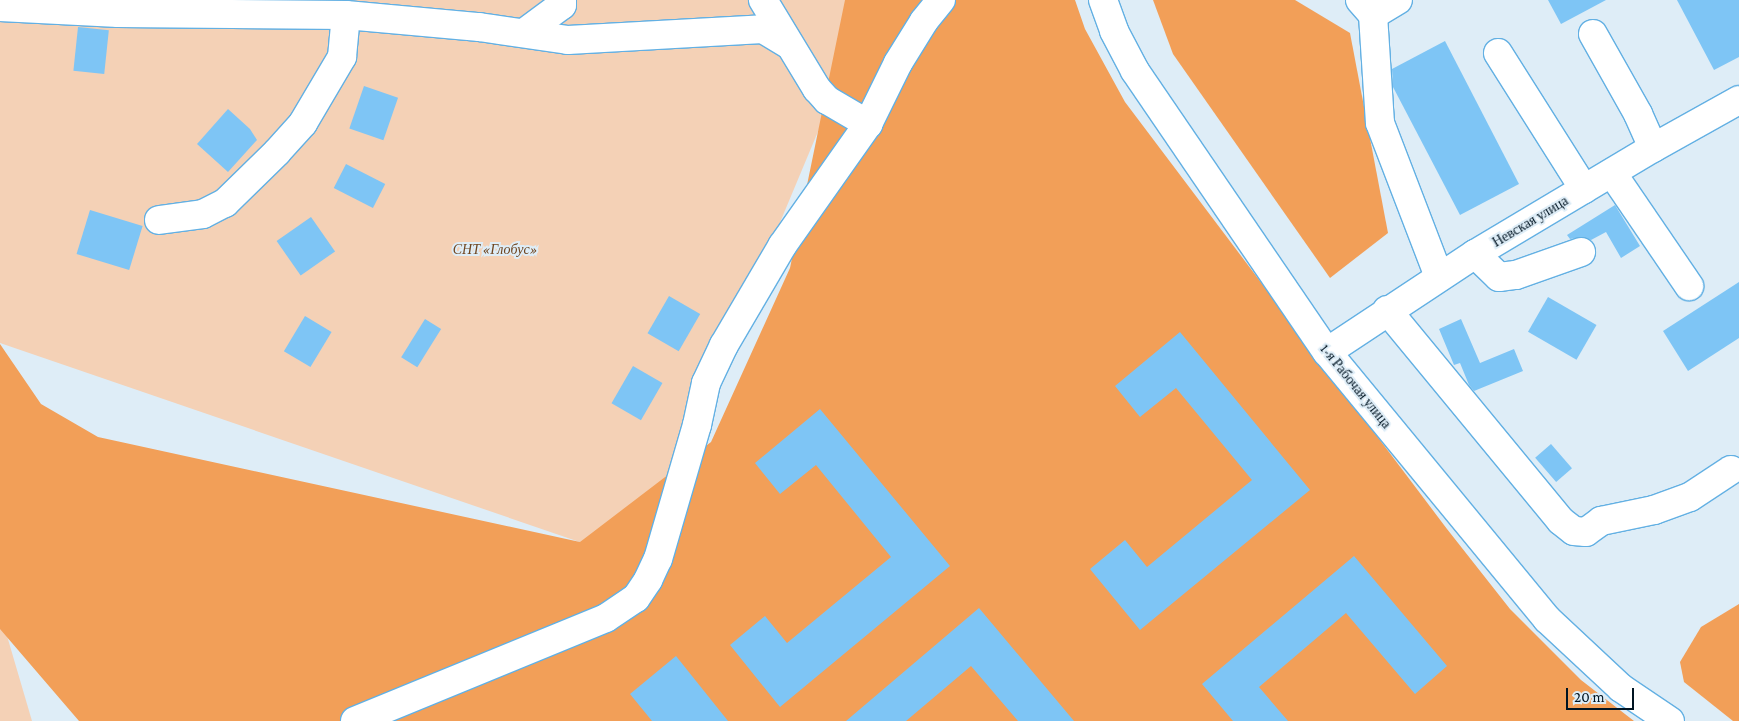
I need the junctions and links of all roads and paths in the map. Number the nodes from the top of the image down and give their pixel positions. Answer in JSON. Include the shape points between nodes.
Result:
{"nodes":[{"id":1,"x":562,"y":0,"type":"edge"},
{"id":2,"x":763,"y":0,"type":"edge"},
{"id":3,"x":940,"y":0,"type":"edge"},
{"id":4,"x":1103,"y":0,"type":"edge"},
{"id":5,"x":1398,"y":0,"type":"edge"},
{"id":6,"x":0,"y":7,"type":"edge"},
{"id":7,"x":1366,"y":8,"type":"edge"},
{"id":8,"x":346,"y":15,"type":"junction"},
{"id":9,"x":524,"y":34,"type":"junction"},
{"id":10,"x":1593,"y":34,"type":"dead end"},
{"id":11,"x":788,"y":44,"type":"junction"},
{"id":12,"x":1498,"y":53,"type":"dead end"},
{"id":13,"x":1735,"y":109,"type":"edge"},
{"id":14,"x":868,"y":124,"type":"junction"},
{"id":15,"x":1653,"y":148,"type":"junction"},
{"id":16,"x":1612,"y":173,"type":"junction"},
{"id":17,"x":1584,"y":189,"type":"junction"},
{"id":18,"x":159,"y":220,"type":"dead end"},
{"id":19,"x":1580,"y":252,"type":"dead end"},
{"id":20,"x":1475,"y":254,"type":"junction"},
{"id":21,"x":1439,"y":277,"type":"junction"},
{"id":22,"x":1689,"y":286,"type":"dead end"},
{"id":23,"x":1387,"y":310,"type":"junction"},
{"id":24,"x":1327,"y":352,"type":"junction"},
{"id":25,"x":1731,"y":470,"type":"dead end"},
{"id":26,"x":355,"y":721,"type":"edge"},
{"id":27,"x":1670,"y":721,"type":"edge"}],
"edges":[{"from":1,"to":9,"type":"main road","via":[[562,6]]},
{"from":2,"to":11,"type":"main road"},
{"from":3,"to":14,"type":"main road","via":[[898,63]]},
{"from":4,"to":24,"type":"main road","name":"1-я Рабочая улица","via":[[1114,31],[1135,72]]},
{"from":5,"to":7,"type":"main road"},
{"from":6,"to":8,"type":"main road","via":[[118,13]]},
{"from":7,"to":21,"type":"main road","via":[[1380,123]]},
{"from":8,"to":9,"type":"main road"},
{"from":8,"to":18,"type":"main road","via":[[342,57],[303,123],[277,152],[225,203],[202,214]]},
{"from":9,"to":11,"type":"main road","via":[[592,40],[763,29]]},
{"from":10,"to":15,"type":"main road","via":[[1638,114]]},
{"from":11,"to":14,"type":"main road","via":[[827,100]]},
{"from":12,"to":17,"type":"main road"},
{"from":13,"to":15,"type":"main road","name":"Невская улица"},
{"from":14,"to":26,"type":"main road","via":[[782,246],[724,345],[706,383],[698,425],[658,559],[636,598],[606,618]]},
{"from":15,"to":16,"type":"main road","name":"Невская улица"},
{"from":16,"to":17,"type":"main road","name":"Невская улица"},
{"from":16,"to":22,"type":"main road"},
{"from":17,"to":20,"type":"main road","name":"Невская улица"},
{"from":19,"to":20,"type":"main road","via":[[1516,275],[1499,277]]},
{"from":20,"to":21,"type":"main road","name":"Невская улица"},
{"from":21,"to":23,"type":"main road","name":"Невская улица"},
{"from":23,"to":24,"type":"main road","name":"Невская улица"},
{"from":23,"to":25,"type":"main road","via":[[1561,521],[1574,531],[1586,532],[1601,521],[1654,510],[1690,497]]},
{"from":24,"to":27,"type":"main road","name":"1-я Рабочая улица","via":[[1547,619],[1621,688]]}]}
